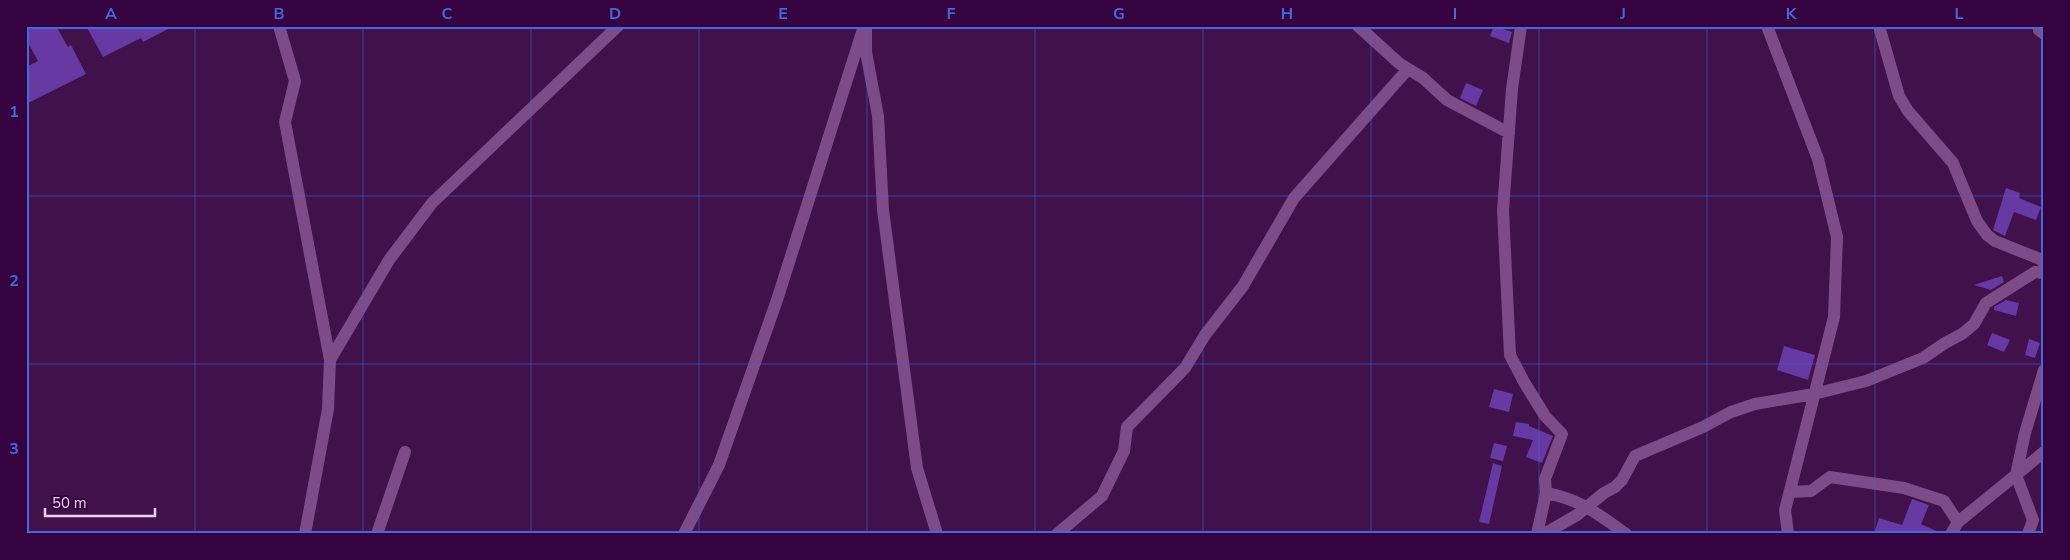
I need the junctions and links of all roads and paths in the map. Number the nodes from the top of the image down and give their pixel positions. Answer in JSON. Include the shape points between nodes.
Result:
{"nodes":[{"id":1,"x":279,"y":26,"type":"edge"},
{"id":2,"x":618,"y":26,"type":"edge"},
{"id":3,"x":865,"y":26,"type":"edge"},
{"id":4,"x":1358,"y":26,"type":"edge"},
{"id":5,"x":1521,"y":26,"type":"edge"},
{"id":6,"x":1767,"y":26,"type":"edge"},
{"id":7,"x":1879,"y":26,"type":"edge"},
{"id":8,"x":2041,"y":26,"type":"edge"},
{"id":9,"x":2044,"y":34,"type":"edge"},
{"id":10,"x":1408,"y":69,"type":"junction"},
{"id":11,"x":1509,"y":133,"type":"junction"},
{"id":12,"x":2044,"y":263,"type":"edge"},
{"id":13,"x":2044,"y":272,"type":"edge"},
{"id":14,"x":330,"y":360,"type":"junction"},
{"id":15,"x":2044,"y":370,"type":"edge"},
{"id":16,"x":1814,"y":394,"type":"junction"},
{"id":17,"x":405,"y":452,"type":"dead end"},
{"id":18,"x":2044,"y":452,"type":"edge"},
{"id":19,"x":2016,"y":475,"type":"junction"},
{"id":20,"x":1790,"y":492,"type":"junction"},
{"id":21,"x":1546,"y":493,"type":"junction"},
{"id":22,"x":1587,"y":507,"type":"junction"},
{"id":23,"x":1958,"y":522,"type":"junction"},
{"id":24,"x":305,"y":534,"type":"edge"},
{"id":25,"x":377,"y":534,"type":"edge"},
{"id":26,"x":684,"y":534,"type":"edge"},
{"id":27,"x":937,"y":534,"type":"edge"},
{"id":28,"x":1057,"y":534,"type":"edge"},
{"id":29,"x":1537,"y":534,"type":"edge"},
{"id":30,"x":1544,"y":534,"type":"edge"},
{"id":31,"x":1626,"y":534,"type":"edge"},
{"id":32,"x":1788,"y":534,"type":"edge"},
{"id":33,"x":1951,"y":534,"type":"edge"},
{"id":34,"x":2028,"y":534,"type":"edge"}],
"edges":[{"from":1,"to":14,"type":"street","via":[[294,81],[285,122]]},
{"from":2,"to":14,"type":"street","via":[[432,203],[389,260]]},
{"from":3,"to":26,"type":"street","via":[[777,300],[722,456]]},
{"from":3,"to":27,"type":"street","via":[[866,52],[878,116],[884,219],[915,458]]},
{"from":4,"to":10,"type":"street"},
{"from":5,"to":11,"type":"street"},
{"from":6,"to":16,"type":"street","via":[[1818,159],[1837,237],[1834,316]]},
{"from":7,"to":12,"type":"street","via":[[1899,96],[1953,163],[1977,221],[1995,241]]},
{"from":8,"to":9,"type":"street","via":[[2039,30]]},
{"from":10,"to":11,"type":"street","via":[[1447,100]]},
{"from":10,"to":28,"type":"street","via":[[1294,198],[1243,286],[1205,335],[1185,368],[1126,427],[1124,451],[1102,496]]},
{"from":11,"to":21,"type":"street","via":[[1503,210],[1510,355],[1545,416],[1562,434],[1545,478]]},
{"from":13,"to":16,"type":"street","via":[[2036,272],[1986,303],[1974,324],[1923,358],[1866,381]]},
{"from":14,"to":24,"type":"street","via":[[328,409]]},
{"from":15,"to":19,"type":"street"},
{"from":16,"to":20,"type":"street"},
{"from":16,"to":22,"type":"street","via":[[1774,400],[1731,412],[1642,452],[1635,456],[1615,488]]},
{"from":17,"to":25,"type":"street"},
{"from":18,"to":19,"type":"street"},
{"from":19,"to":23,"type":"street"},
{"from":19,"to":34,"type":"street","via":[[2033,520]]},
{"from":20,"to":23,"type":"street","via":[[1811,490],[1830,477],[1867,481],[1904,488],[1944,501]]},
{"from":20,"to":32,"type":"street","via":[[1786,510]]},
{"from":21,"to":22,"type":"street","via":[[1567,497]]},
{"from":21,"to":29,"type":"street"},
{"from":22,"to":30,"type":"street"},
{"from":22,"to":31,"type":"street"},
{"from":23,"to":33,"type":"street"}]}
